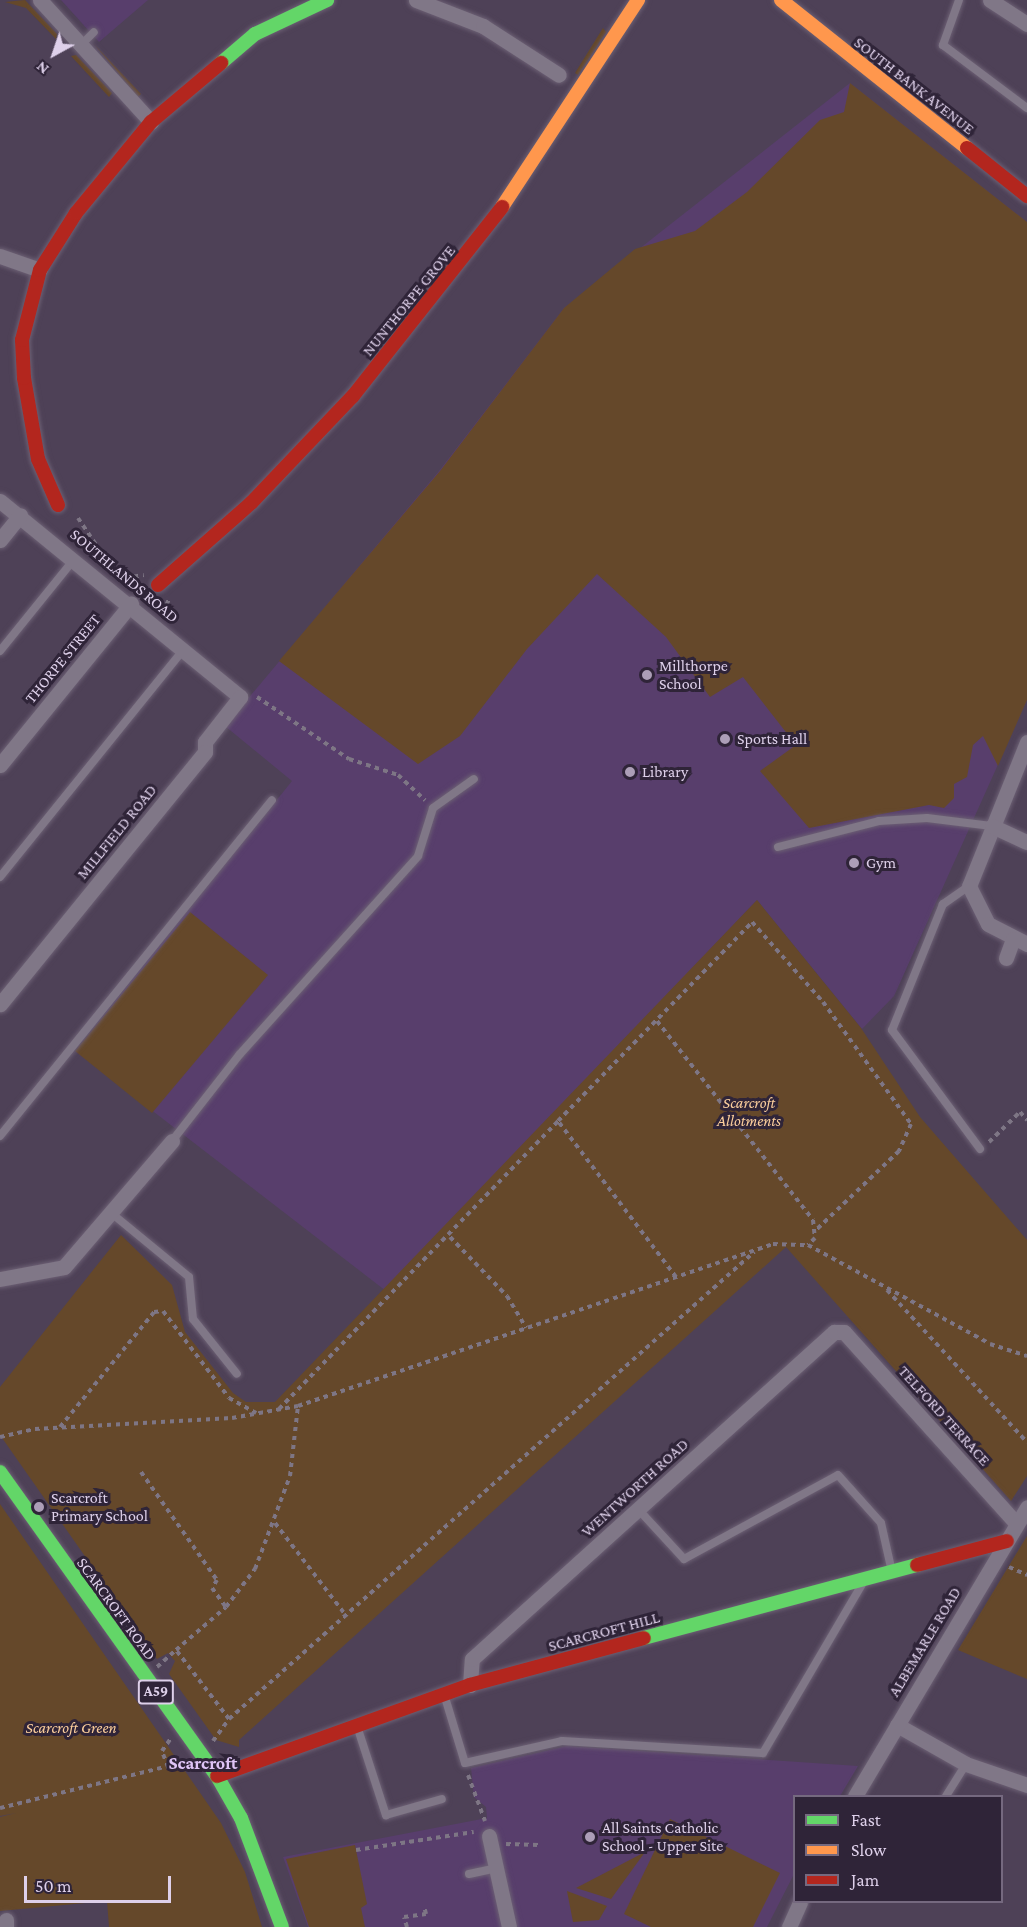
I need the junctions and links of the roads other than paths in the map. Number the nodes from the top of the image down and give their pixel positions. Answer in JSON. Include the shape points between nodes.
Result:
{"nodes":[{"id":1,"x":40,"y":0,"type":"edge"},
{"id":2,"x":327,"y":0,"type":"edge"},
{"id":3,"x":416,"y":0,"type":"edge"},
{"id":4,"x":638,"y":0,"type":"edge"},
{"id":5,"x":781,"y":0,"type":"edge"},
{"id":6,"x":959,"y":0,"type":"edge"},
{"id":7,"x":990,"y":0,"type":"edge"},
{"id":8,"x":1027,"y":24,"type":"edge"},
{"id":9,"x":94,"y":32,"type":"dead end"},
{"id":10,"x":81,"y":45,"type":"junction"},
{"id":11,"x":559,"y":75,"type":"dead end"},
{"id":12,"x":1027,"y":108,"type":"edge"},
{"id":13,"x":151,"y":122,"type":"junction"},
{"id":14,"x":1027,"y":196,"type":"edge"},
{"id":15,"x":0,"y":256,"type":"edge"},
{"id":16,"x":40,"y":270,"type":"junction"},
{"id":17,"x":0,"y":501,"type":"edge"},
{"id":18,"x":58,"y":505,"type":"dead end"},
{"id":19,"x":21,"y":515,"type":"junction"},
{"id":20,"x":0,"y":540,"type":"edge"},
{"id":21,"x":75,"y":558,"type":"junction"},
{"id":22,"x":158,"y":585,"type":"road end"},
{"id":23,"x":131,"y":604,"type":"junction"},
{"id":24,"x":184,"y":649,"type":"junction"},
{"id":25,"x":0,"y":651,"type":"edge"},
{"id":26,"x":240,"y":697,"type":"joint"},
{"id":27,"x":1026,"y":748,"type":"edge"},
{"id":28,"x":0,"y":765,"type":"edge"},
{"id":29,"x":474,"y":779,"type":"dead end"},
{"id":30,"x":272,"y":800,"type":"dead end"},
{"id":31,"x":992,"y":826,"type":"junction"},
{"id":32,"x":1027,"y":842,"type":"edge"},
{"id":33,"x":778,"y":847,"type":"dead end"},
{"id":34,"x":0,"y":877,"type":"edge"},
{"id":35,"x":969,"y":886,"type":"junction"},
{"id":36,"x":1020,"y":941,"type":"edge"},
{"id":37,"x":1006,"y":958,"type":"dead end"},
{"id":38,"x":0,"y":1004,"type":"edge"},
{"id":39,"x":0,"y":1136,"type":"edge"},
{"id":40,"x":172,"y":1141,"type":"joint"},
{"id":41,"x":981,"y":1149,"type":"road end"},
{"id":42,"x":110,"y":1212,"type":"junction"},
{"id":43,"x":0,"y":1280,"type":"edge"},
{"id":44,"x":844,"y":1332,"type":"joint"},
{"id":45,"x":237,"y":1374,"type":"dead end"},
{"id":46,"x":0,"y":1472,"type":"edge"},
{"id":47,"x":1027,"y":1507,"type":"edge"},
{"id":48,"x":638,"y":1509,"type":"junction"},
{"id":49,"x":1017,"y":1524,"type":"junction"},
{"id":50,"x":1007,"y":1540,"type":"junction"},
{"id":51,"x":892,"y":1572,"type":"junction"},
{"id":52,"x":865,"y":1579,"type":"junction"},
{"id":53,"x":470,"y":1685,"type":"junction"},
{"id":54,"x":444,"y":1694,"type":"junction"},
{"id":55,"x":897,"y":1725,"type":"junction"},
{"id":56,"x":357,"y":1726,"type":"junction"},
{"id":57,"x":966,"y":1764,"type":"junction"},
{"id":58,"x":217,"y":1776,"type":"junction"},
{"id":59,"x":1027,"y":1785,"type":"edge"},
{"id":60,"x":856,"y":1795,"type":"edge"},
{"id":61,"x":947,"y":1795,"type":"edge"},
{"id":62,"x":442,"y":1799,"type":"dead end"},
{"id":63,"x":491,"y":1841,"type":"road end"},
{"id":64,"x":498,"y":1868,"type":"junction"},
{"id":65,"x":469,"y":1874,"type":"dead end"},
{"id":66,"x":800,"y":1903,"type":"edge"},
{"id":67,"x":282,"y":1927,"type":"edge"},
{"id":68,"x":509,"y":1927,"type":"edge"},
{"id":69,"x":789,"y":1927,"type":"edge"}],
"edges":[{"from":1,"to":10,"type":"street"},
{"from":2,"to":13,"type":"street","via":[[255,34]]},
{"from":3,"to":11,"type":"street","via":[[483,26]]},
{"from":4,"to":22,"type":"street","name":"NUNTHORPE GROVE","via":[[577,100],[414,323],[353,396],[252,502]]},
{"from":5,"to":14,"type":"street","name":"SOUTH BANK AVENUE"},
{"from":6,"to":12,"type":"lane","via":[[943,45]]},
{"from":7,"to":8,"type":"street"},
{"from":9,"to":10,"type":"lane"},
{"from":10,"to":13,"type":"street"},
{"from":13,"to":16,"type":"street","via":[[76,213]]},
{"from":15,"to":16,"type":"street"},
{"from":16,"to":18,"type":"street","via":[[22,340],[24,378],[38,459]]},
{"from":17,"to":19,"type":"street","name":"SOUTHLANDS ROAD"},
{"from":19,"to":20,"type":"street"},
{"from":19,"to":21,"type":"street","name":"SOUTHLANDS ROAD"},
{"from":21,"to":23,"type":"street","name":"SOUTHLANDS ROAD"},
{"from":21,"to":25,"type":"lane"},
{"from":23,"to":24,"type":"street","name":"SOUTHLANDS ROAD"},
{"from":23,"to":28,"type":"street","name":"THORPE STREET"},
{"from":24,"to":26,"type":"street","name":"SOUTHLANDS ROAD"},
{"from":24,"to":34,"type":"lane"},
{"from":26,"to":38,"type":"street","name":"MILLFIELD ROAD","via":[[205,742],[205,752]]},
{"from":27,"to":31,"type":"street"},
{"from":29,"to":40,"type":"lane","via":[[433,808],[418,856],[240,1054]]},
{"from":30,"to":39,"type":"lane"},
{"from":31,"to":32,"type":"street"},
{"from":31,"to":33,"type":"lane","via":[[927,818],[879,821]]},
{"from":31,"to":35,"type":"street"},
{"from":35,"to":36,"type":"street","via":[[988,924]]},
{"from":35,"to":41,"type":"lane","via":[[943,904],[892,1030]]},
{"from":36,"to":37,"type":"street"},
{"from":40,"to":42,"type":"street"},
{"from":42,"to":43,"type":"street","via":[[64,1267]]},
{"from":42,"to":45,"type":"lane","via":[[189,1276],[193,1319]]},
{"from":44,"to":48,"type":"street","name":"WENTWORTH ROAD","via":[[834,1332]]},
{"from":44,"to":49,"type":"street","name":"TELFORD TERRACE"},
{"from":46,"to":58,"type":"street","name":"SCARCROFT ROAD","number":"A59"},
{"from":47,"to":49,"type":"street","name":"ALBEMARLE ROAD"},
{"from":48,"to":51,"type":"lane","via":[[684,1558],[838,1475],[881,1523]]},
{"from":48,"to":53,"type":"street","name":"WENTWORTH ROAD","via":[[472,1659]]},
{"from":49,"to":50,"type":"street","name":"ALBEMARLE ROAD"},
{"from":50,"to":51,"type":"street","name":"SCARCROFT HILL"},
{"from":50,"to":55,"type":"street","name":"ALBEMARLE ROAD"},
{"from":51,"to":52,"type":"street","name":"SCARCROFT HILL"},
{"from":52,"to":53,"type":"street","name":"SCARCROFT HILL"},
{"from":52,"to":54,"type":"lane","via":[[763,1753],[562,1741],[465,1763]]},
{"from":53,"to":54,"type":"street","name":"SCARCROFT HILL"},
{"from":54,"to":56,"type":"street","name":"SCARCROFT HILL"},
{"from":55,"to":57,"type":"street"},
{"from":55,"to":60,"type":"street","name":"ALBEMARLE ROAD"},
{"from":56,"to":58,"type":"street","name":"SCARCROFT HILL"},
{"from":56,"to":62,"type":"lane","via":[[386,1815]]},
{"from":57,"to":59,"type":"street"},
{"from":57,"to":61,"type":"lane"},
{"from":58,"to":67,"type":"street","name":"SCARCROFT ROAD","number":"A59","via":[[242,1818]]},
{"from":63,"to":64,"type":"street"},
{"from":64,"to":65,"type":"lane"},
{"from":64,"to":68,"type":"street"},
{"from":66,"to":69,"type":"street"}]}
